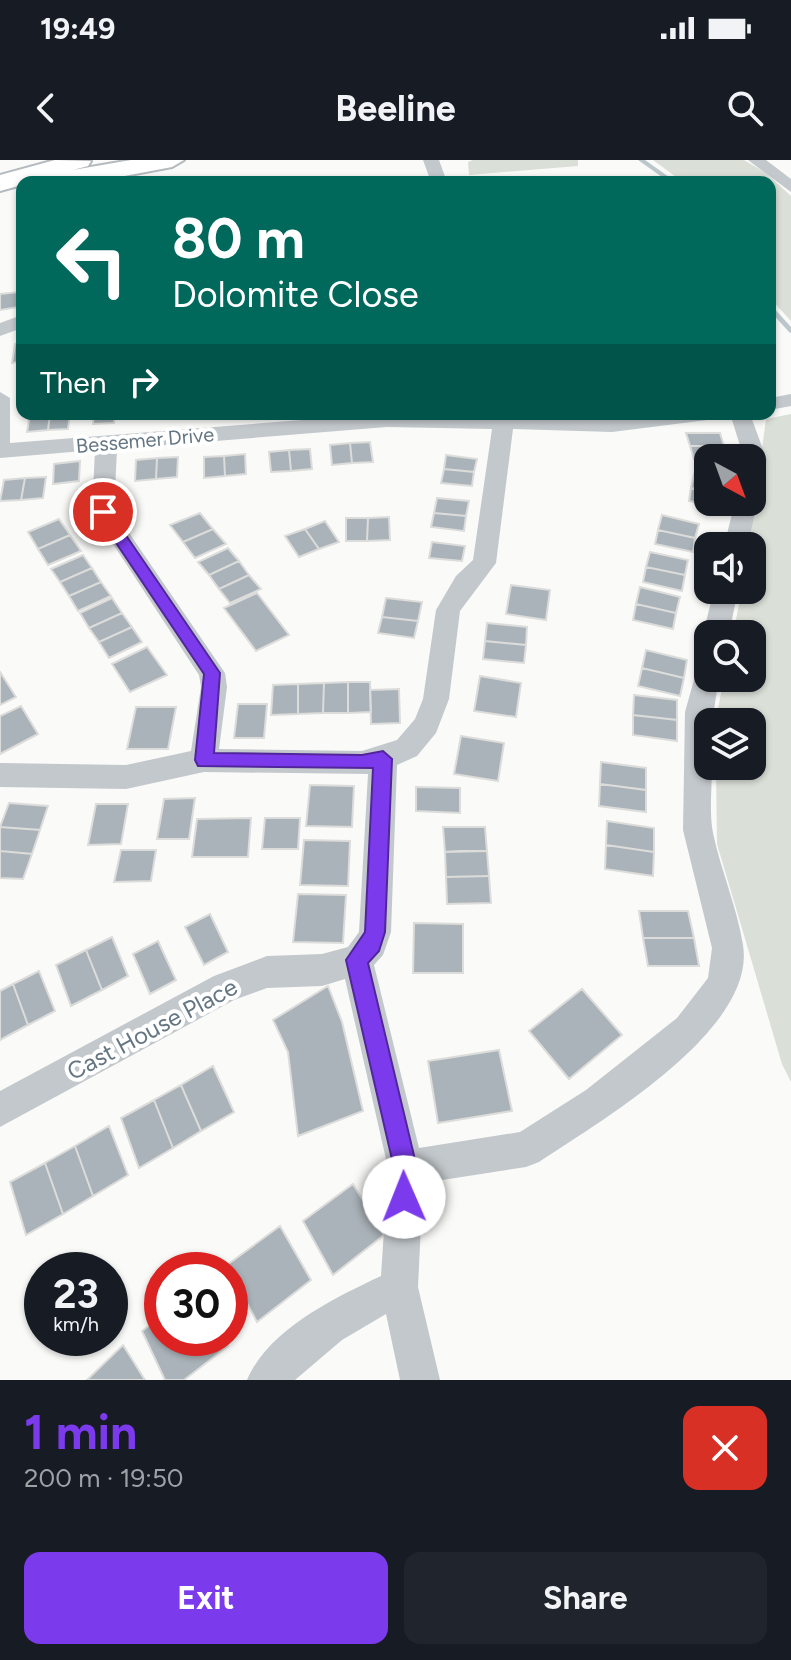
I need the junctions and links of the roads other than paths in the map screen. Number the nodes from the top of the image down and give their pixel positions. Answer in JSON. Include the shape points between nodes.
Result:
{"nodes":[{"id":1,"x":86,"y":160,"type":"edge"},
{"id":2,"x":172,"y":160,"type":"edge"},
{"id":3,"x":756,"y":160,"type":"edge"},
{"id":4,"x":26,"y":176,"type":"edge"},
{"id":5,"x":84,"y":176,"type":"edge"},
{"id":6,"x":787,"y":180,"type":"edge"},
{"id":7,"x":0,"y":398,"type":"edge"},
{"id":8,"x":387,"y":420,"type":"edge"},
{"id":9,"x":466,"y":420,"type":"edge"},
{"id":10,"x":662,"y":420,"type":"edge"},
{"id":11,"x":742,"y":420,"type":"edge"},
{"id":12,"x":503,"y":423,"type":"junction"},
{"id":13,"x":0,"y":442,"type":"edge"},
{"id":14,"x":106,"y":444,"type":"junction"},
{"id":15,"x":750,"y":444,"type":"edge"},
{"id":16,"x":0,"y":451,"type":"edge"},
{"id":17,"x":703,"y":692,"type":"edge"},
{"id":18,"x":383,"y":759,"type":"junction"},
{"id":19,"x":204,"y":760,"type":"junction"},
{"id":20,"x":0,"y":775,"type":"edge"},
{"id":21,"x":357,"y":960,"type":"junction"},
{"id":22,"x":0,"y":1110,"type":"edge"},
{"id":23,"x":406,"y":1168,"type":"junction"},
{"id":24,"x":399,"y":1287,"type":"junction"},
{"id":25,"x":267,"y":1380,"type":"edge"},
{"id":26,"x":420,"y":1380,"type":"edge"}],
"edges":[{"from":1,"to":4,"type":"main road"},
{"from":2,"to":5,"type":"main road"},
{"from":3,"to":6,"type":"street"},
{"from":7,"to":13,"type":"street"},
{"from":8,"to":14,"type":"street","name":"Bessemer Drive"},
{"from":9,"to":12,"type":"street","name":"Bessemer Drive"},
{"from":10,"to":12,"type":"street","name":"Bessemer Drive","via":[[612,425]]},
{"from":11,"to":15,"type":"street"},
{"from":12,"to":18,"type":"street","via":[[484,563],[448,610],[436,699],[426,725],[407,748]]},
{"from":14,"to":16,"type":"street","name":"Bessemer Drive"},
{"from":14,"to":19,"type":"street","via":[[103,512],[212,673]]},
{"from":17,"to":23,"type":"street","via":[[698,830],[728,948],[723,984],[689,1030],[598,1102],[526,1149]]},
{"from":18,"to":19,"type":"street"},
{"from":18,"to":21,"type":"street","via":[[375,932]]},
{"from":19,"to":20,"type":"street","via":[[126,777]]},
{"from":21,"to":22,"type":"street","name":"Cast House Place","via":[[322,970],[267,972],[225,987]]},
{"from":21,"to":23,"type":"street"},
{"from":23,"to":24,"type":"street"},
{"from":24,"to":25,"type":"street","via":[[335,1318]]},
{"from":24,"to":26,"type":"street"}]}
